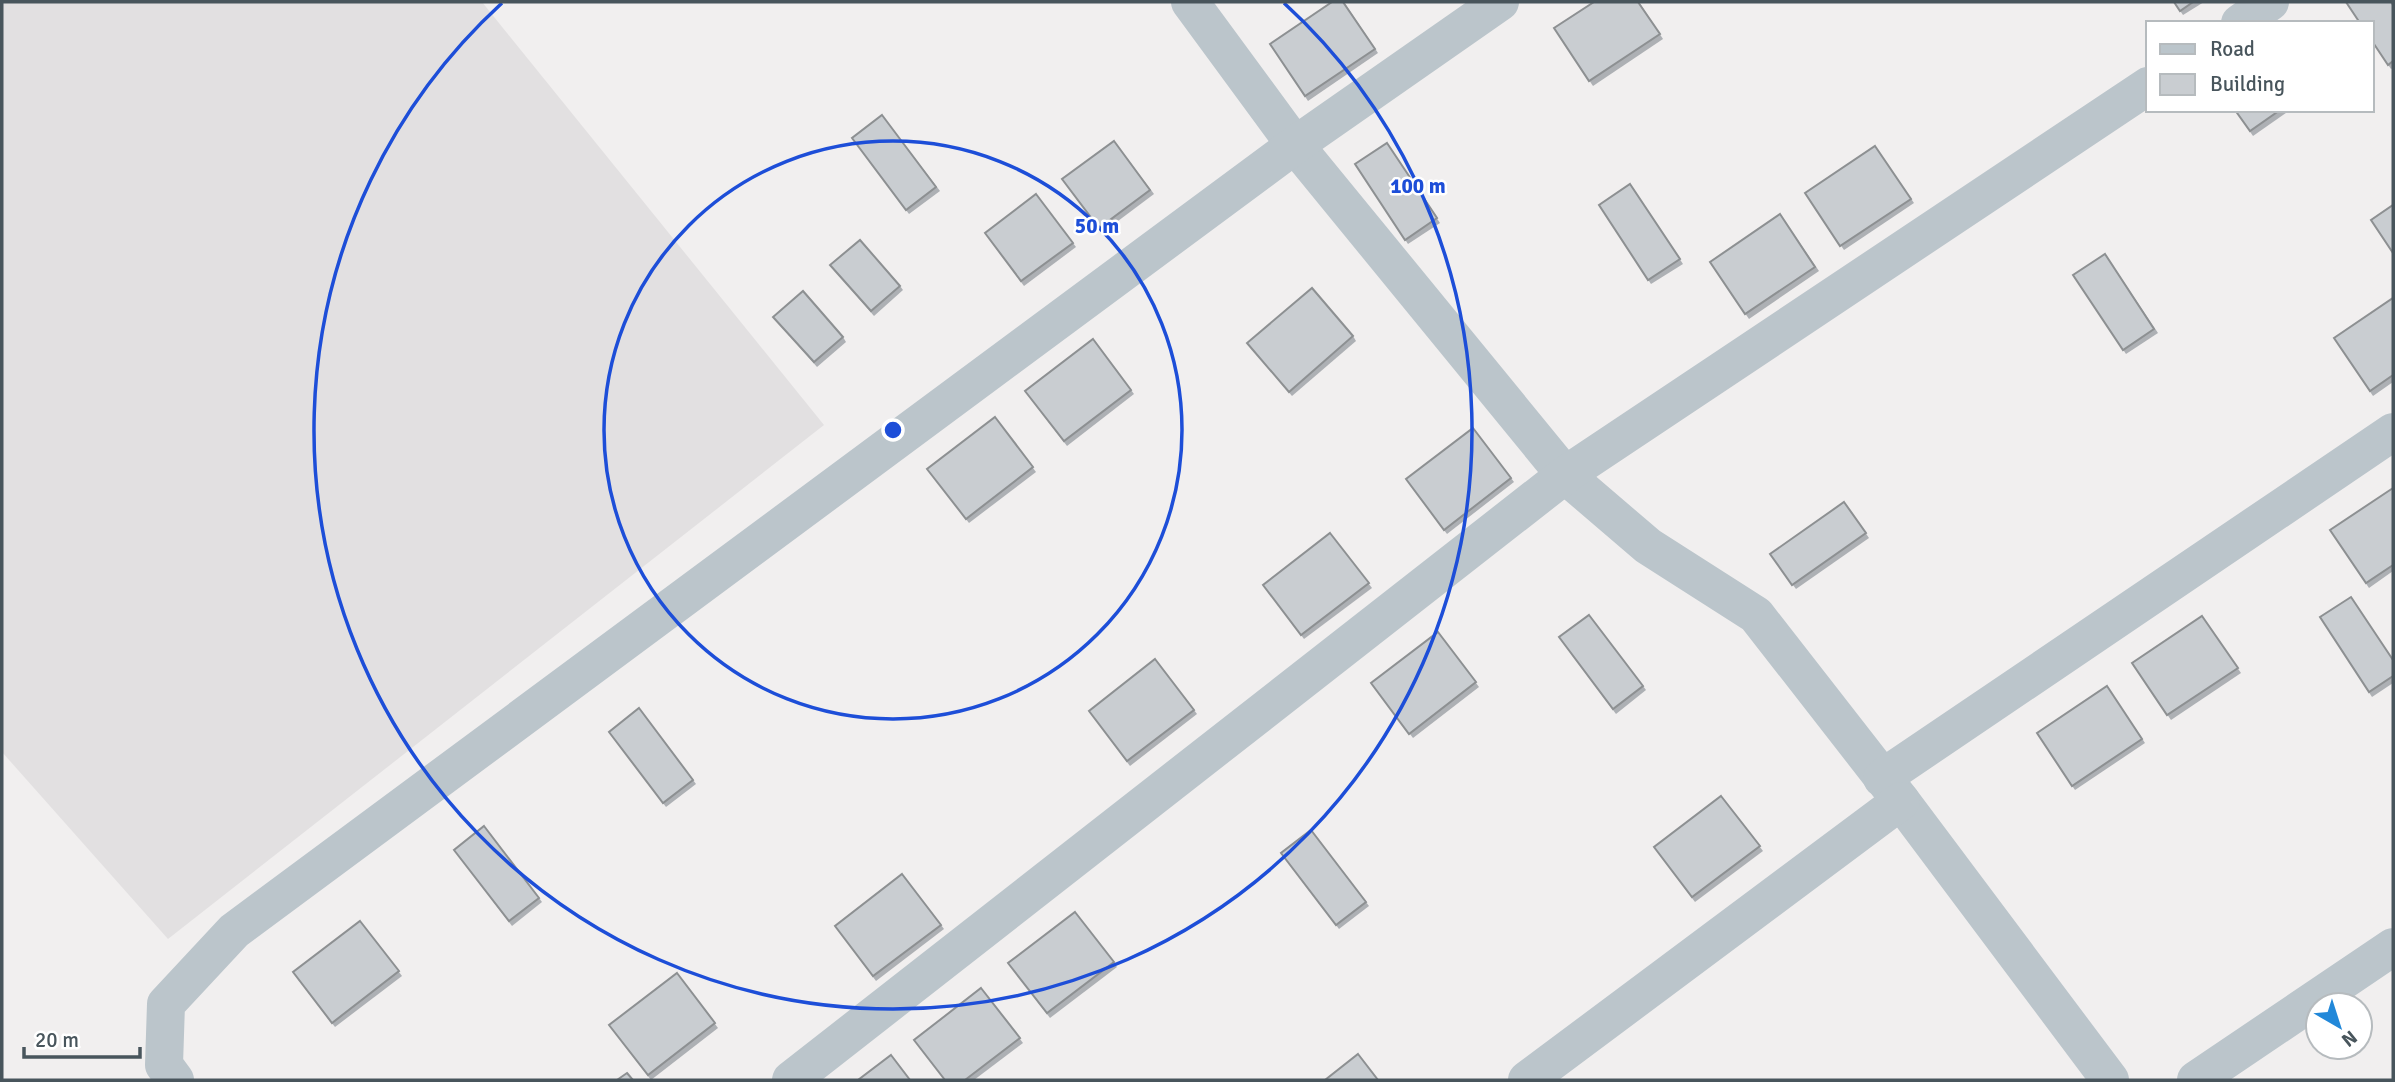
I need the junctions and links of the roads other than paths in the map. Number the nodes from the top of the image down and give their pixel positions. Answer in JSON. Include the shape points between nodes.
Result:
{"nodes":[{"id":1,"x":1189,"y":2,"type":"edge"},
{"id":2,"x":1500,"y":2,"type":"edge"},
{"id":3,"x":2270,"y":2,"type":"edge"},
{"id":4,"x":2243,"y":21,"type":"edge"},
{"id":5,"x":2146,"y":87,"type":"edge"},
{"id":6,"x":1295,"y":145,"type":"junction"},
{"id":7,"x":2393,"y":432,"type":"edge"},
{"id":8,"x":1565,"y":475,"type":"junction"},
{"id":9,"x":1892,"y":790,"type":"junction"},
{"id":10,"x":2393,"y":947,"type":"edge"},
{"id":11,"x":175,"y":1080,"type":"edge"},
{"id":12,"x":791,"y":1080,"type":"edge"},
{"id":13,"x":1527,"y":1080,"type":"edge"},
{"id":14,"x":2110,"y":1080,"type":"edge"},
{"id":15,"x":2196,"y":1080,"type":"edge"}],
"edges":[{"from":1,"to":6,"type":"street"},
{"from":2,"to":6,"type":"street"},
{"from":3,"to":4,"type":"street"},
{"from":5,"to":8,"type":"street"},
{"from":6,"to":8,"type":"street"},
{"from":6,"to":11,"type":"street","via":[[234,931],[166,1004],[164,1065]]},
{"from":7,"to":9,"type":"street"},
{"from":8,"to":9,"type":"street","via":[[1648,546],[1756,615]]},
{"from":8,"to":12,"type":"street"},
{"from":9,"to":13,"type":"street"},
{"from":9,"to":14,"type":"street"},
{"from":10,"to":15,"type":"street"}]}
